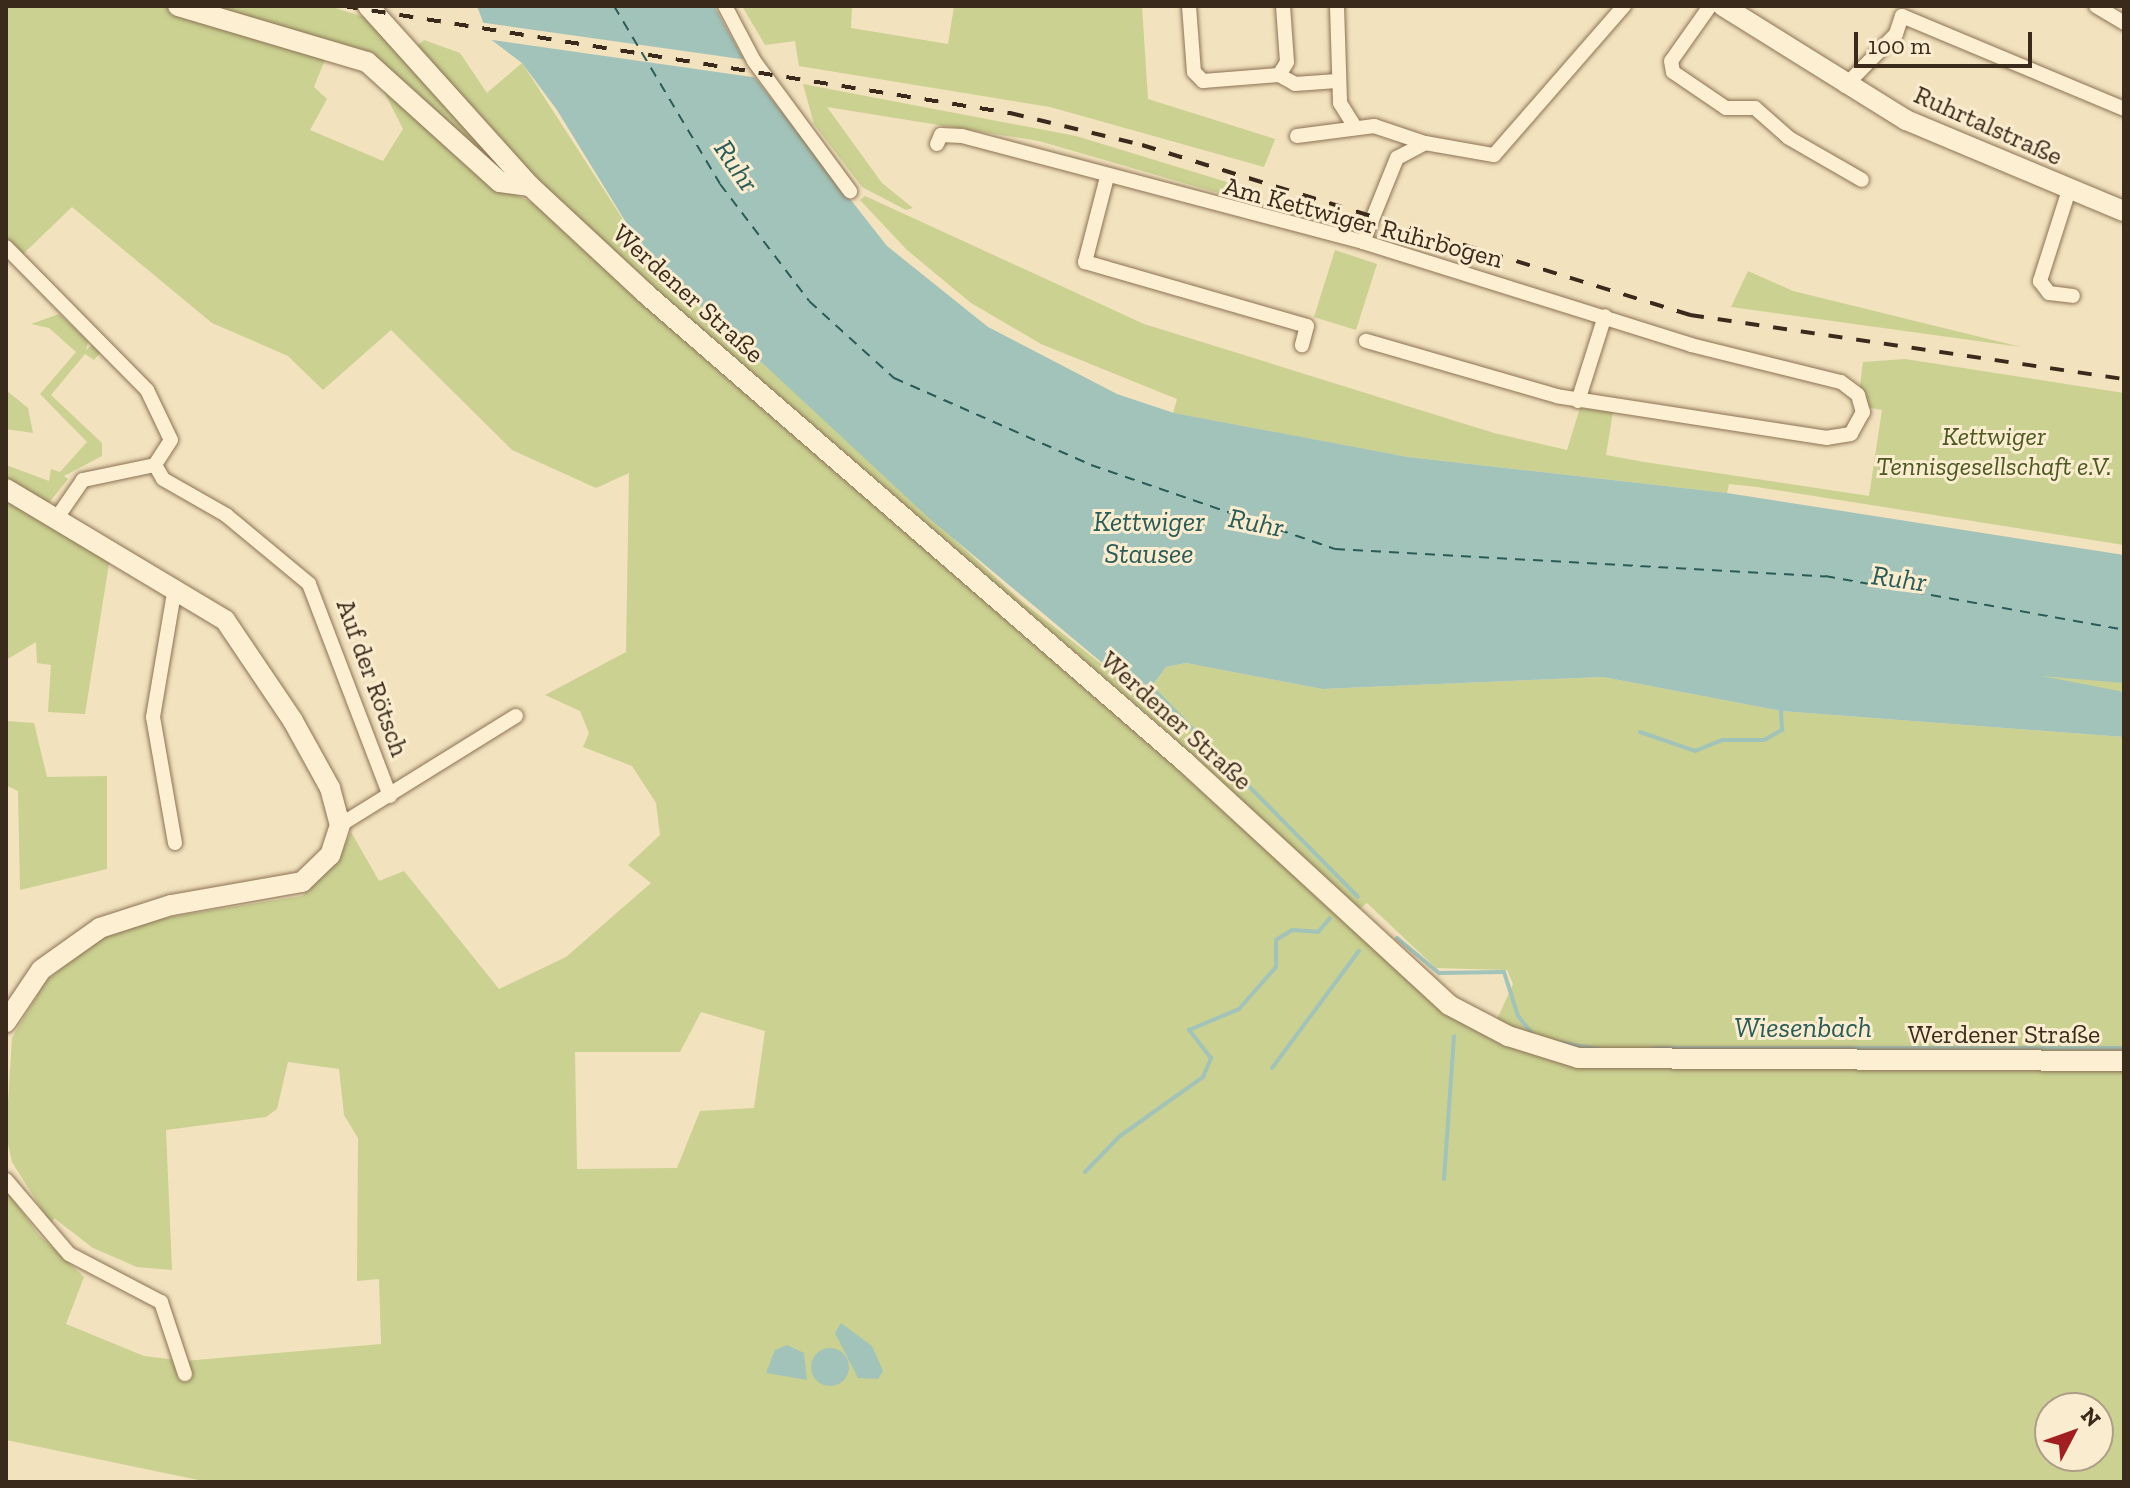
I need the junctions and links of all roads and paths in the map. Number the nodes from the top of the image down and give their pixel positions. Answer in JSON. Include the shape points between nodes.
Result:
{"nodes":[{"id":1,"x":178,"y":6,"type":"edge"},
{"id":2,"x":368,"y":6,"type":"edge"},
{"id":3,"x":725,"y":6,"type":"edge"},
{"id":4,"x":1189,"y":6,"type":"edge"},
{"id":5,"x":1283,"y":6,"type":"edge"},
{"id":6,"x":1337,"y":6,"type":"edge"},
{"id":7,"x":1624,"y":6,"type":"edge"},
{"id":8,"x":1710,"y":6,"type":"edge"},
{"id":9,"x":1723,"y":6,"type":"edge"},
{"id":10,"x":2096,"y":6,"type":"edge"},
{"id":11,"x":2124,"y":23,"type":"edge"},
{"id":12,"x":1279,"y":75,"type":"junction"},
{"id":13,"x":1337,"y":81,"type":"junction"},
{"id":14,"x":1845,"y":86,"type":"junction"},
{"id":15,"x":2124,"y":109,"type":"edge"},
{"id":16,"x":1355,"y":127,"type":"junction"},
{"id":17,"x":1297,"y":136,"type":"dead end"},
{"id":18,"x":1425,"y":143,"type":"junction"},
{"id":19,"x":937,"y":144,"type":"dead end"},
{"id":20,"x":1107,"y":177,"type":"junction"},
{"id":21,"x":1862,"y":180,"type":"dead end"},
{"id":22,"x":530,"y":186,"type":"junction"},
{"id":23,"x":2069,"y":190,"type":"junction"},
{"id":24,"x":850,"y":191,"type":"dead end"},
{"id":25,"x":2124,"y":211,"type":"edge"},
{"id":26,"x":1363,"y":242,"type":"junction"},
{"id":27,"x":6,"y":247,"type":"edge"},
{"id":28,"x":2073,"y":296,"type":"dead end"},
{"id":29,"x":1605,"y":316,"type":"junction"},
{"id":30,"x":1366,"y":341,"type":"dead end"},
{"id":31,"x":1302,"y":345,"type":"dead end"},
{"id":32,"x":1578,"y":401,"type":"junction"},
{"id":33,"x":155,"y":465,"type":"junction"},
{"id":34,"x":6,"y":489,"type":"edge"},
{"id":35,"x":56,"y":519,"type":"junction"},
{"id":36,"x":175,"y":587,"type":"junction"},
{"id":37,"x":516,"y":716,"type":"dead end"},
{"id":38,"x":390,"y":796,"type":"junction"},
{"id":39,"x":340,"y":825,"type":"junction"},
{"id":40,"x":175,"y":843,"type":"dead end"},
{"id":41,"x":6,"y":1022,"type":"edge"},
{"id":42,"x":2124,"y":1061,"type":"edge"},
{"id":43,"x":6,"y":1180,"type":"edge"},
{"id":44,"x":185,"y":1374,"type":"dead end"}],
"edges":[{"from":1,"to":22,"type":"main road","via":[[367,62],[500,182]]},
{"from":2,"to":22,"type":"main road","name":"Werdener Straße"},
{"from":3,"to":24,"type":"street","via":[[754,61]]},
{"from":4,"to":12,"type":"street","via":[[1194,72],[1203,81]]},
{"from":5,"to":12,"type":"street","via":[[1287,62]]},
{"from":6,"to":13,"type":"street"},
{"from":7,"to":18,"type":"street","via":[[1494,155]]},
{"from":8,"to":21,"type":"street","via":[[1671,61],[1673,72],[1726,108],[1755,108],[1789,138]]},
{"from":9,"to":14,"type":"main road","name":"Ruhrtalstraße"},
{"from":10,"to":11,"type":"street"},
{"from":12,"to":13,"type":"street","via":[[1295,84]]},
{"from":13,"to":16,"type":"street","via":[[1343,112]]},
{"from":14,"to":15,"type":"street","via":[[1896,34],[1902,16]]},
{"from":14,"to":23,"type":"main road","name":"Ruhrtalstraße","via":[[1954,143]]},
{"from":16,"to":17,"type":"street"},
{"from":16,"to":18,"type":"street","via":[[1383,126]]},
{"from":18,"to":26,"type":"street","via":[[1391,164]]},
{"from":19,"to":20,"type":"street","name":"Am Kettwiger Ruhrbogen","via":[[941,135],[962,136]]},
{"from":20,"to":26,"type":"street","name":"Am Kettwiger Ruhrbogen"},
{"from":20,"to":31,"type":"street","via":[[1085,262],[1307,326]]},
{"from":22,"to":42,"type":"main road","name":"Werdener Straße","via":[[1174,751],[1368,937],[1489,1028],[1545,1051],[1612,1061]]},
{"from":23,"to":25,"type":"main road","name":"Ruhrtalstraße"},
{"from":23,"to":28,"type":"street","name":"Ruhrtalstraße","via":[[2040,281],[2049,293]]},
{"from":26,"to":29,"type":"street","name":"Am Kettwiger Ruhrbogen"},
{"from":27,"to":33,"type":"street","via":[[148,392],[171,443]]},
{"from":29,"to":32,"type":"street"},
{"from":29,"to":32,"type":"street","name":"Am Kettwiger Ruhrbogen","via":[[1841,382],[1858,395],[1859,425],[1827,438]]},
{"from":30,"to":32,"type":"street","name":"Am Kettwiger Ruhrbogen"},
{"from":33,"to":35,"type":"street","via":[[87,477]]},
{"from":33,"to":38,"type":"street","name":"Auf der Rötsch","via":[[163,479],[226,515],[309,584]]},
{"from":34,"to":35,"type":"main road"},
{"from":35,"to":36,"type":"main road"},
{"from":36,"to":39,"type":"main road","via":[[225,620],[252,651],[330,788]]},
{"from":36,"to":40,"type":"street","via":[[153,717]]},
{"from":37,"to":38,"type":"street","name":"Auf der Rötsch"},
{"from":38,"to":39,"type":"street","name":"Auf der Rötsch"},
{"from":39,"to":41,"type":"main road","via":[[330,855],[302,882],[171,905],[100,928],[41,970]]},
{"from":43,"to":44,"type":"street","via":[[69,1254],[161,1302]]}]}
